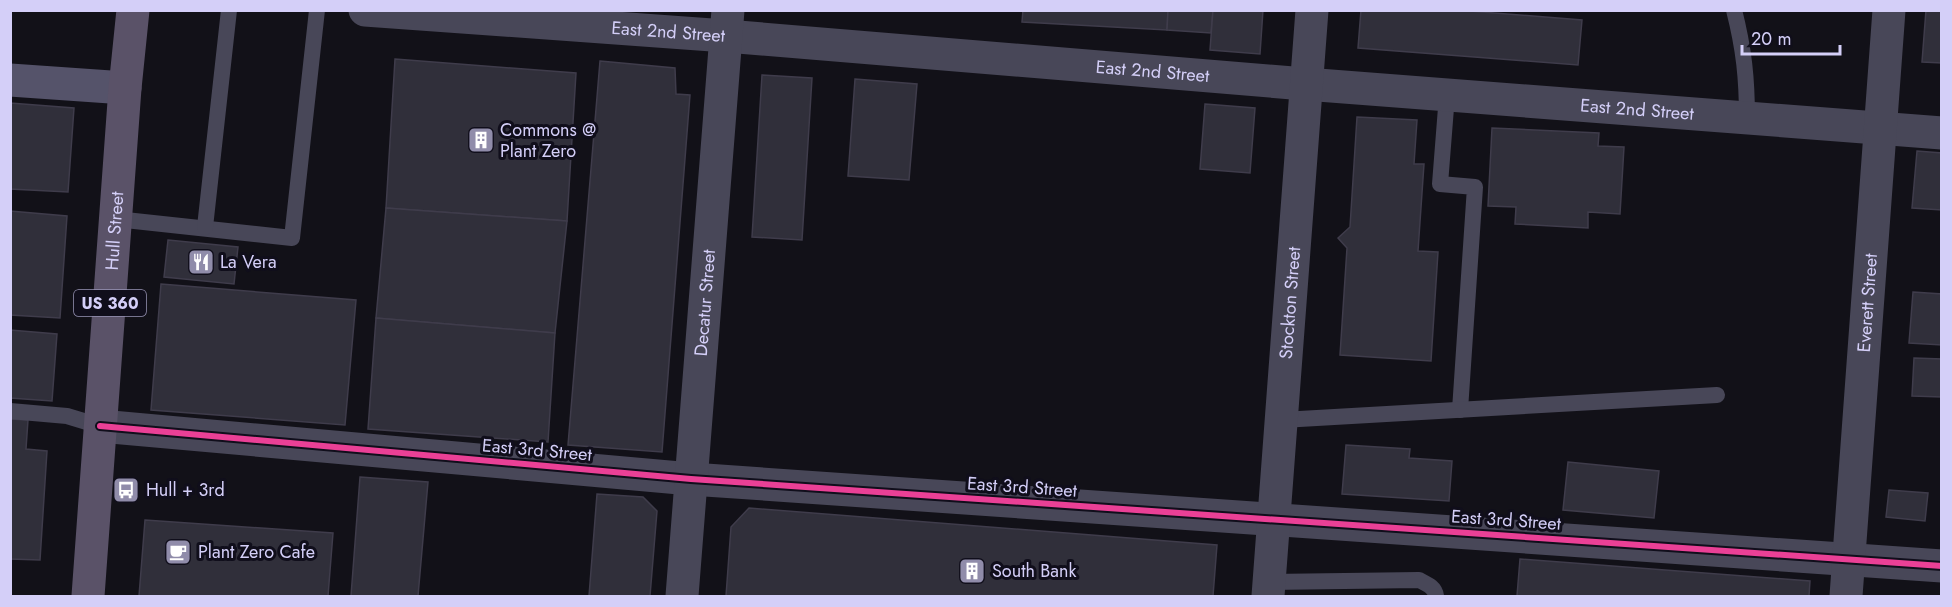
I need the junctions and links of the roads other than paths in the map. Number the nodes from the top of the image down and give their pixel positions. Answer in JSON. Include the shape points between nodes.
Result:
{"nodes":[{"id":1,"x":133,"y":10,"type":"edge"},
{"id":2,"x":229,"y":10,"type":"edge"},
{"id":3,"x":317,"y":10,"type":"edge"},
{"id":4,"x":365,"y":10,"type":"edge"},
{"id":5,"x":1311,"y":10,"type":"edge"},
{"id":6,"x":1734,"y":10,"type":"edge"},
{"id":7,"x":1889,"y":10,"type":"edge"},
{"id":8,"x":727,"y":23,"type":"edge"},
{"id":9,"x":10,"y":80,"type":"edge"},
{"id":10,"x":1305,"y":84,"type":"junction"},
{"id":11,"x":125,"y":88,"type":"junction"},
{"id":12,"x":1448,"y":95,"type":"junction"},
{"id":13,"x":1747,"y":119,"type":"junction"},
{"id":14,"x":1880,"y":129,"type":"junction"},
{"id":15,"x":1941,"y":133,"type":"edge"},
{"id":16,"x":116,"y":219,"type":"junction"},
{"id":17,"x":205,"y":228,"type":"junction"},
{"id":18,"x":1717,"y":395,"type":"dead end"},
{"id":19,"x":1460,"y":410,"type":"junction"},
{"id":20,"x":10,"y":411,"type":"edge"},
{"id":21,"x":1282,"y":420,"type":"junction"},
{"id":22,"x":100,"y":426,"type":"junction"},
{"id":23,"x":691,"y":479,"type":"junction"},
{"id":24,"x":1274,"y":519,"type":"junction"},
{"id":25,"x":1849,"y":558,"type":"junction"},
{"id":26,"x":1941,"y":566,"type":"edge"},
{"id":27,"x":1269,"y":589,"type":"edge"},
{"id":28,"x":88,"y":597,"type":"edge"},
{"id":29,"x":682,"y":597,"type":"edge"},
{"id":30,"x":1436,"y":597,"type":"edge"},
{"id":31,"x":1846,"y":597,"type":"edge"}],
"edges":[{"from":1,"to":11,"type":"main road","name":"Hull Street","number":"US 360"},
{"from":2,"to":17,"type":"lane"},
{"from":3,"to":17,"type":"lane","via":[[292,238]]},
{"from":4,"to":8,"type":"street","name":"East 2nd Street"},
{"from":5,"to":10,"type":"street","name":"Stockton Street"},
{"from":6,"to":13,"type":"lane","via":[[1747,76]]},
{"from":7,"to":14,"type":"street","name":"Everett Street"},
{"from":8,"to":10,"type":"street","name":"East 2nd Street"},
{"from":8,"to":23,"type":"street","name":"Decatur Street"},
{"from":9,"to":11,"type":"street"},
{"from":10,"to":12,"type":"street","name":"East 2nd Street"},
{"from":10,"to":21,"type":"street","name":"Stockton Street"},
{"from":11,"to":16,"type":"main road","name":"Hull Street","number":"US 360"},
{"from":12,"to":13,"type":"street","name":"East 2nd Street"},
{"from":12,"to":19,"type":"lane","via":[[1440,184],[1475,187]]},
{"from":13,"to":14,"type":"street","name":"East 2nd Street"},
{"from":14,"to":15,"type":"street","name":"East 2nd Street"},
{"from":14,"to":25,"type":"street","name":"Everett Street"},
{"from":16,"to":17,"type":"lane"},
{"from":16,"to":22,"type":"main road","name":"Hull Street","number":"US 360"},
{"from":18,"to":19,"type":"lane"},
{"from":19,"to":21,"type":"lane"},
{"from":20,"to":22,"type":"lane","via":[[67,416]]},
{"from":21,"to":24,"type":"street","name":"Stockton Street"},
{"from":22,"to":23,"type":"street","name":"East 3rd Street"},
{"from":22,"to":28,"type":"main road","name":"Hull Street","number":"US 360"},
{"from":23,"to":24,"type":"street","name":"East 3rd Street"},
{"from":23,"to":29,"type":"street","name":"Decatur Street"},
{"from":24,"to":25,"type":"street","name":"East 3rd Street"},
{"from":24,"to":27,"type":"street","name":"Stockton Street"},
{"from":25,"to":26,"type":"street","name":"East 3rd Street"},
{"from":25,"to":31,"type":"street","name":"Everett Street"},
{"from":27,"to":30,"type":"lane","via":[[1419,580],[1435,591]]}]}
